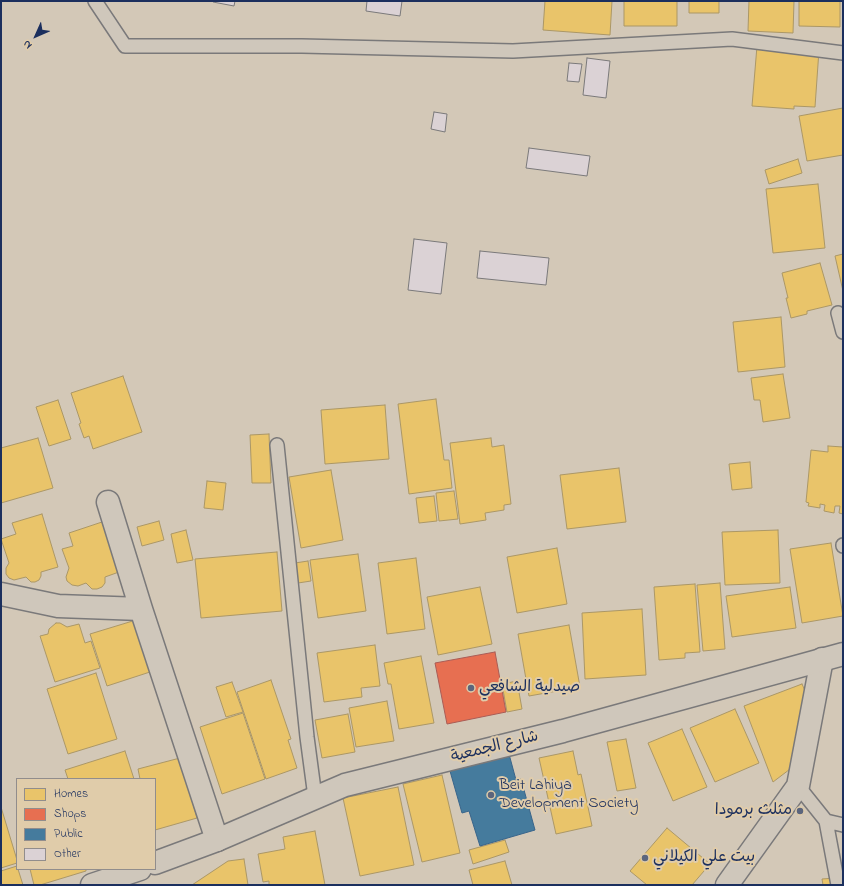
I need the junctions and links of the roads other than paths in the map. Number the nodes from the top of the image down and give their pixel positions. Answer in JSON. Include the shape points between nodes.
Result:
{"nodes":[{"id":1,"x":95,"y":1,"type":"edge"},
{"id":2,"x":843,"y":53,"type":"edge"},
{"id":3,"x":838,"y":313,"type":"dead end"},
{"id":4,"x":843,"y":332,"type":"edge"},
{"id":5,"x":277,"y":445,"type":"dead end"},
{"id":6,"x":108,"y":502,"type":"dead end"},
{"id":7,"x":1,"y":594,"type":"edge"},
{"id":8,"x":141,"y":609,"type":"junction"},
{"id":9,"x":843,"y":654,"type":"edge"},
{"id":10,"x":822,"y":659,"type":"junction"},
{"id":11,"x":798,"y":786,"type":"junction"},
{"id":12,"x":315,"y":797,"type":"junction"},
{"id":13,"x":826,"y":821,"type":"junction"},
{"id":14,"x":843,"y":825,"type":"edge"},
{"id":15,"x":217,"y":840,"type":"junction"},
{"id":16,"x":156,"y":863,"type":"edge"},
{"id":17,"x":137,"y":870,"type":"edge"},
{"id":18,"x":92,"y":885,"type":"edge"},
{"id":19,"x":727,"y":885,"type":"edge"},
{"id":20,"x":838,"y":885,"type":"edge"}],
"edges":[{"from":1,"to":2,"type":"lane","via":[[125,46],[302,46],[513,51],[732,39]]},
{"from":3,"to":4,"type":"lane"},
{"from":5,"to":12,"type":"lane"},
{"from":6,"to":8,"type":"street"},
{"from":7,"to":8,"type":"street","via":[[58,606]]},
{"from":8,"to":15,"type":"street"},
{"from":9,"to":10,"type":"street","name":"شارع الجمعية"},
{"from":10,"to":11,"type":"street"},
{"from":10,"to":12,"type":"street","name":"شارع الجمعية","via":[[563,731],[346,785]]},
{"from":11,"to":13,"type":"lane"},
{"from":11,"to":19,"type":"street"},
{"from":12,"to":15,"type":"street","name":"شارع الجمعية"},
{"from":13,"to":14,"type":"lane"},
{"from":13,"to":20,"type":"lane"},
{"from":15,"to":16,"type":"street","name":"شارع الجمعية"},
{"from":17,"to":18,"type":"street"}]}
